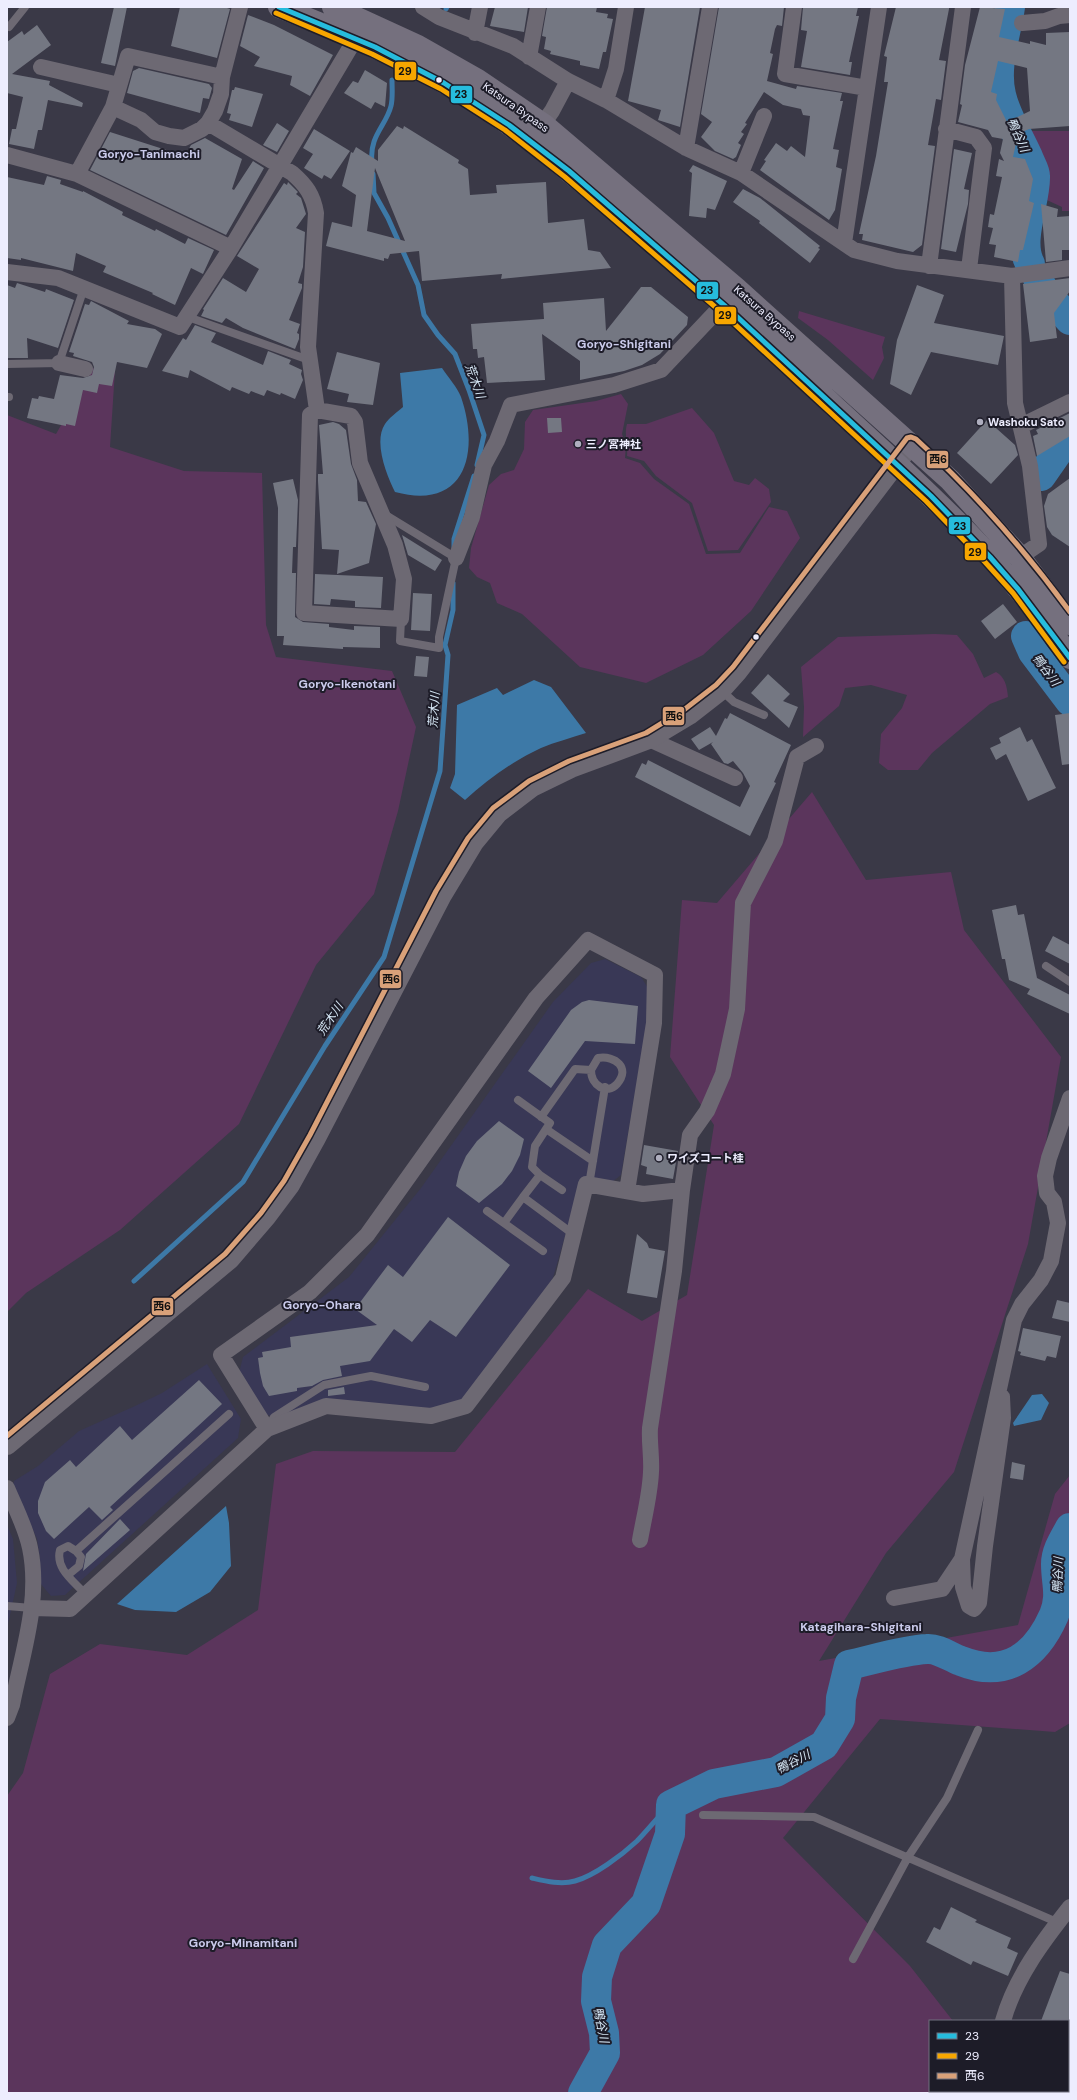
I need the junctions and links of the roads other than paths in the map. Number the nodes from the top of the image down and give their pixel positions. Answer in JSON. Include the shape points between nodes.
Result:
{"nodes":[{"id":1,"x":25,"y":7,"type":"edge"},
{"id":2,"x":240,"y":7,"type":"edge"},
{"id":3,"x":279,"y":7,"type":"edge"},
{"id":4,"x":334,"y":7,"type":"edge"},
{"id":5,"x":423,"y":7,"type":"edge"},
{"id":6,"x":480,"y":7,"type":"edge"},
{"id":7,"x":538,"y":7,"type":"edge"},
{"id":8,"x":626,"y":7,"type":"edge"},
{"id":9,"x":710,"y":7,"type":"edge"},
{"id":10,"x":794,"y":7,"type":"edge"},
{"id":11,"x":879,"y":7,"type":"edge"},
{"id":12,"x":963,"y":7,"type":"edge"},
{"id":13,"x":1070,"y":16,"type":"edge"},
{"id":14,"x":1022,"y":23,"type":"dead end"},
{"id":15,"x":9,"y":27,"type":"dead end"},
{"id":16,"x":361,"y":29,"type":"junction"},
{"id":17,"x":475,"y":33,"type":"junction"},
{"id":18,"x":529,"y":57,"type":"junction"},
{"id":19,"x":41,"y":67,"type":"dead end"},
{"id":20,"x":222,"y":77,"type":"junction"},
{"id":21,"x":568,"y":81,"type":"junction"},
{"id":22,"x":119,"y":85,"type":"junction"},
{"id":23,"x":867,"y":88,"type":"junction"},
{"id":24,"x":606,"y":100,"type":"junction"},
{"id":25,"x":113,"y":107,"type":"junction"},
{"id":26,"x":764,"y":116,"type":"dead end"},
{"id":27,"x":208,"y":123,"type":"junction"},
{"id":28,"x":946,"y":129,"type":"junction"},
{"id":29,"x":537,"y":132,"type":"junction"},
{"id":30,"x":686,"y":148,"type":"junction"},
{"id":31,"x":7,"y":155,"type":"edge"},
{"id":32,"x":279,"y":166,"type":"junction"},
{"id":33,"x":741,"y":173,"type":"junction"},
{"id":34,"x":77,"y":174,"type":"junction"},
{"id":35,"x":844,"y":244,"type":"junction"},
{"id":36,"x":231,"y":248,"type":"junction"},
{"id":37,"x":929,"y":266,"type":"junction"},
{"id":38,"x":1070,"y":268,"type":"edge"},
{"id":39,"x":969,"y":270,"type":"junction"},
{"id":40,"x":7,"y":272,"type":"edge"},
{"id":41,"x":1012,"y":276,"type":"junction"},
{"id":42,"x":84,"y":288,"type":"junction"},
{"id":43,"x":731,"y":296,"type":"junction"},
{"id":44,"x":188,"y":317,"type":"junction"},
{"id":45,"x":309,"y":360,"type":"junction"},
{"id":46,"x":58,"y":363,"type":"junction"},
{"id":47,"x":7,"y":364,"type":"edge"},
{"id":48,"x":85,"y":369,"type":"dead end"},
{"id":49,"x":1070,"y":402,"type":"edge"},
{"id":50,"x":317,"y":410,"type":"junction"},
{"id":51,"x":1021,"y":426,"type":"junction"},
{"id":52,"x":911,"y":444,"type":"junction"},
{"id":53,"x":896,"y":464,"type":"junction"},
{"id":54,"x":380,"y":511,"type":"junction"},
{"id":55,"x":456,"y":558,"type":"junction"},
{"id":56,"x":1020,"y":558,"type":"junction"},
{"id":57,"x":401,"y":619,"type":"junction"},
{"id":58,"x":1070,"y":624,"type":"edge"},
{"id":59,"x":1070,"y":658,"type":"edge"},
{"id":60,"x":722,"y":690,"type":"junction"},
{"id":61,"x":764,"y":715,"type":"dead end"},
{"id":62,"x":649,"y":739,"type":"junction"},
{"id":63,"x":816,"y":746,"type":"dead end"},
{"id":64,"x":735,"y":778,"type":"dead end"},
{"id":65,"x":1046,"y":966,"type":"dead end"},
{"id":66,"x":1070,"y":982,"type":"edge"},
{"id":67,"x":591,"y":1070,"type":"junction"},
{"id":68,"x":604,"y":1087,"type":"junction"},
{"id":69,"x":1070,"y":1098,"type":"edge"},
{"id":70,"x":518,"y":1100,"type":"dead end"},
{"id":71,"x":541,"y":1117,"type":"junction"},
{"id":72,"x":546,"y":1130,"type":"junction"},
{"id":73,"x":593,"y":1161,"type":"junction"},
{"id":74,"x":540,"y":1174,"type":"junction"},
{"id":75,"x":589,"y":1185,"type":"junction"},
{"id":76,"x":562,"y":1190,"type":"dead end"},
{"id":77,"x":682,"y":1190,"type":"junction"},
{"id":78,"x":627,"y":1191,"type":"junction"},
{"id":79,"x":523,"y":1197,"type":"junction"},
{"id":80,"x":486,"y":1211,"type":"dead end"},
{"id":81,"x":504,"y":1223,"type":"junction"},
{"id":82,"x":573,"y":1234,"type":"junction"},
{"id":83,"x":543,"y":1251,"type":"dead end"},
{"id":84,"x":1001,"y":1376,"type":"junction"},
{"id":85,"x":425,"y":1387,"type":"dead end"},
{"id":86,"x":229,"y":1414,"type":"dead end"},
{"id":87,"x":267,"y":1429,"type":"junction"},
{"id":88,"x":7,"y":1445,"type":"edge"},
{"id":89,"x":7,"y":1488,"type":"edge"},
{"id":90,"x":640,"y":1540,"type":"dead end"},
{"id":91,"x":76,"y":1551,"type":"junction"},
{"id":92,"x":962,"y":1559,"type":"junction"},
{"id":93,"x":68,"y":1575,"type":"junction"},
{"id":94,"x":86,"y":1595,"type":"junction"},
{"id":95,"x":894,"y":1598,"type":"dead end"},
{"id":96,"x":7,"y":1606,"type":"edge"},
{"id":97,"x":32,"y":1608,"type":"junction"},
{"id":98,"x":7,"y":1718,"type":"edge"},
{"id":99,"x":978,"y":1730,"type":"dead end"},
{"id":100,"x":703,"y":1815,"type":"dead end"},
{"id":101,"x":908,"y":1857,"type":"junction"},
{"id":102,"x":1070,"y":1907,"type":"edge"},
{"id":103,"x":1059,"y":1923,"type":"junction"},
{"id":104,"x":853,"y":1958,"type":"dead end"},
{"id":105,"x":1003,"y":2020,"type":"edge"}],
"edges":[{"from":1,"to":15,"type":"lane"},
{"from":2,"to":20,"type":"street"},
{"from":3,"to":16,"type":"highway","name":"Katsura Bypass"},
{"from":4,"to":16,"type":"highway","name":"Katsura Bypass"},
{"from":5,"to":17,"type":"street"},
{"from":6,"to":17,"type":"street"},
{"from":7,"to":18,"type":"street"},
{"from":8,"to":24,"type":"street","via":[[616,69]]},
{"from":9,"to":30,"type":"street"},
{"from":10,"to":23,"type":"street","via":[[785,74]]},
{"from":11,"to":23,"type":"street"},
{"from":12,"to":28,"type":"street"},
{"from":13,"to":14,"type":"street"},
{"from":16,"to":29,"type":"highway","name":"Katsura Bypass","via":[[418,46],[478,80]]},
{"from":16,"to":32,"type":"street"},
{"from":17,"to":18,"type":"street","via":[[513,46]]},
{"from":18,"to":21,"type":"street"},
{"from":19,"to":22,"type":"street"},
{"from":20,"to":22,"type":"street","via":[[128,56]]},
{"from":20,"to":27,"type":"street","via":[[220,94]]},
{"from":21,"to":24,"type":"street"},
{"from":21,"to":29,"type":"street"},
{"from":22,"to":25,"type":"street"},
{"from":23,"to":35,"type":"street"},
{"from":24,"to":30,"type":"street"},
{"from":25,"to":27,"type":"street","via":[[141,120],[155,132],[169,136],[184,138]]},
{"from":25,"to":34,"type":"street"},
{"from":26,"to":33,"type":"street"},
{"from":27,"to":32,"type":"street"},
{"from":28,"to":37,"type":"street"},
{"from":28,"to":39,"type":"street","via":[[976,137],[984,148]]},
{"from":29,"to":43,"type":"highway","name":"Katsura Bypass"},
{"from":30,"to":33,"type":"street"},
{"from":31,"to":34,"type":"street"},
{"from":32,"to":36,"type":"street"},
{"from":32,"to":45,"type":"street","via":[[304,184],[314,202],[316,213]]},
{"from":33,"to":35,"type":"street"},
{"from":34,"to":36,"type":"street"},
{"from":35,"to":37,"type":"street","via":[[859,251]]},
{"from":36,"to":44,"type":"street"},
{"from":37,"to":39,"type":"street"},
{"from":38,"to":41,"type":"street"},
{"from":39,"to":41,"type":"street"},
{"from":40,"to":42,"type":"street","via":[[58,278]]},
{"from":41,"to":51,"type":"street","via":[[1016,403]]},
{"from":42,"to":44,"type":"street","via":[[180,327]]},
{"from":42,"to":46,"type":"lane"},
{"from":43,"to":52,"type":"highway","name":"Katsura Bypass"},
{"from":43,"to":53,"type":"highway","name":"Katsura Bypass"},
{"from":43,"to":55,"type":"street","via":[[661,370],[614,385],[511,405],[497,441],[484,465],[472,517]]},
{"from":44,"to":45,"type":"lane"},
{"from":45,"to":50,"type":"street"},
{"from":46,"to":47,"type":"lane"},
{"from":46,"to":48,"type":"street"},
{"from":49,"to":51,"type":"street"},
{"from":50,"to":54,"type":"street","via":[[351,416],[355,422],[360,463]]},
{"from":50,"to":57,"type":"street","via":[[310,415],[304,613]]},
{"from":51,"to":56,"type":"street","via":[[1030,466],[1038,544]]},
{"from":52,"to":53,"type":"street"},
{"from":52,"to":56,"type":"highway","name":"Katsura Bypass","via":[[950,480]]},
{"from":53,"to":59,"type":"highway","name":"Katsura Bypass","via":[[933,497],[1003,568]]},
{"from":53,"to":60,"type":"street"},
{"from":54,"to":55,"type":"lane"},
{"from":54,"to":57,"type":"street","via":[[395,545],[404,579]]},
{"from":55,"to":57,"type":"lane","via":[[439,637],[439,648],[400,641]]},
{"from":56,"to":58,"type":"highway","name":"Katsura Bypass"},
{"from":60,"to":61,"type":"lane","via":[[734,702]]},
{"from":60,"to":62,"type":"street","via":[[689,715]]},
{"from":62,"to":64,"type":"street"},
{"from":62,"to":88,"type":"street","via":[[571,768],[539,784],[498,814],[474,842],[442,895],[316,1138],[290,1185],[266,1217],[230,1259]]},
{"from":63,"to":77,"type":"street","via":[[797,757],[775,841],[743,903],[738,1009],[723,1074],[707,1111],[690,1135]]},
{"from":65,"to":66,"type":"lane"},
{"from":67,"to":68,"type":"lane","via":[[594,1083]]},
{"from":67,"to":68,"type":"lane","via":[[598,1058],[612,1058],[618,1062],[620,1078],[616,1085]]},
{"from":67,"to":71,"type":"lane","via":[[575,1069]]},
{"from":68,"to":73,"type":"lane"},
{"from":69,"to":84,"type":"street","via":[[1045,1176],[1047,1192],[1054,1202],[1058,1223],[1051,1261],[1014,1320]]},
{"from":70,"to":71,"type":"lane"},
{"from":71,"to":72,"type":"lane","via":[[550,1123]]},
{"from":72,"to":73,"type":"lane"},
{"from":72,"to":74,"type":"lane","via":[[535,1146],[532,1167]]},
{"from":73,"to":75,"type":"lane"},
{"from":74,"to":76,"type":"lane"},
{"from":74,"to":79,"type":"lane"},
{"from":75,"to":78,"type":"street"},
{"from":75,"to":82,"type":"street","via":[[586,1184]]},
{"from":77,"to":78,"type":"street","via":[[643,1194]]},
{"from":77,"to":90,"type":"street","via":[[674,1271],[650,1428],[650,1487]]},
{"from":78,"to":87,"type":"street","via":[[654,1023],[655,975],[588,940],[536,998],[367,1235],[310,1292],[221,1355]]},
{"from":79,"to":81,"type":"lane"},
{"from":79,"to":82,"type":"lane"},
{"from":80,"to":81,"type":"lane"},
{"from":81,"to":83,"type":"lane"},
{"from":82,"to":87,"type":"street","via":[[563,1278],[466,1406],[431,1416],[326,1406]]},
{"from":84,"to":92,"type":"street"},
{"from":84,"to":92,"type":"street","via":[[1003,1418],[979,1603],[974,1609],[969,1606],[963,1587]]},
{"from":85,"to":87,"type":"lane","via":[[371,1376],[324,1385],[274,1417]]},
{"from":86,"to":91,"type":"lane"},
{"from":87,"to":94,"type":"street"},
{"from":89,"to":97,"type":"street","via":[[30,1547],[34,1572]]},
{"from":91,"to":93,"type":"lane","via":[[81,1557],[79,1566]]},
{"from":91,"to":93,"type":"lane","via":[[68,1546],[60,1550],[58,1559],[61,1568]]},
{"from":92,"to":95,"type":"street","via":[[942,1589]]},
{"from":93,"to":94,"type":"lane"},
{"from":94,"to":97,"type":"street","via":[[70,1609]]},
{"from":96,"to":97,"type":"lane"},
{"from":97,"to":98,"type":"street"},
{"from":99,"to":101,"type":"lane","via":[[947,1798]]},
{"from":100,"to":101,"type":"lane","via":[[814,1816]]},
{"from":101,"to":103,"type":"lane"},
{"from":101,"to":104,"type":"lane"},
{"from":102,"to":103,"type":"street"},
{"from":103,"to":105,"type":"street","via":[[1018,1979]]}]}
